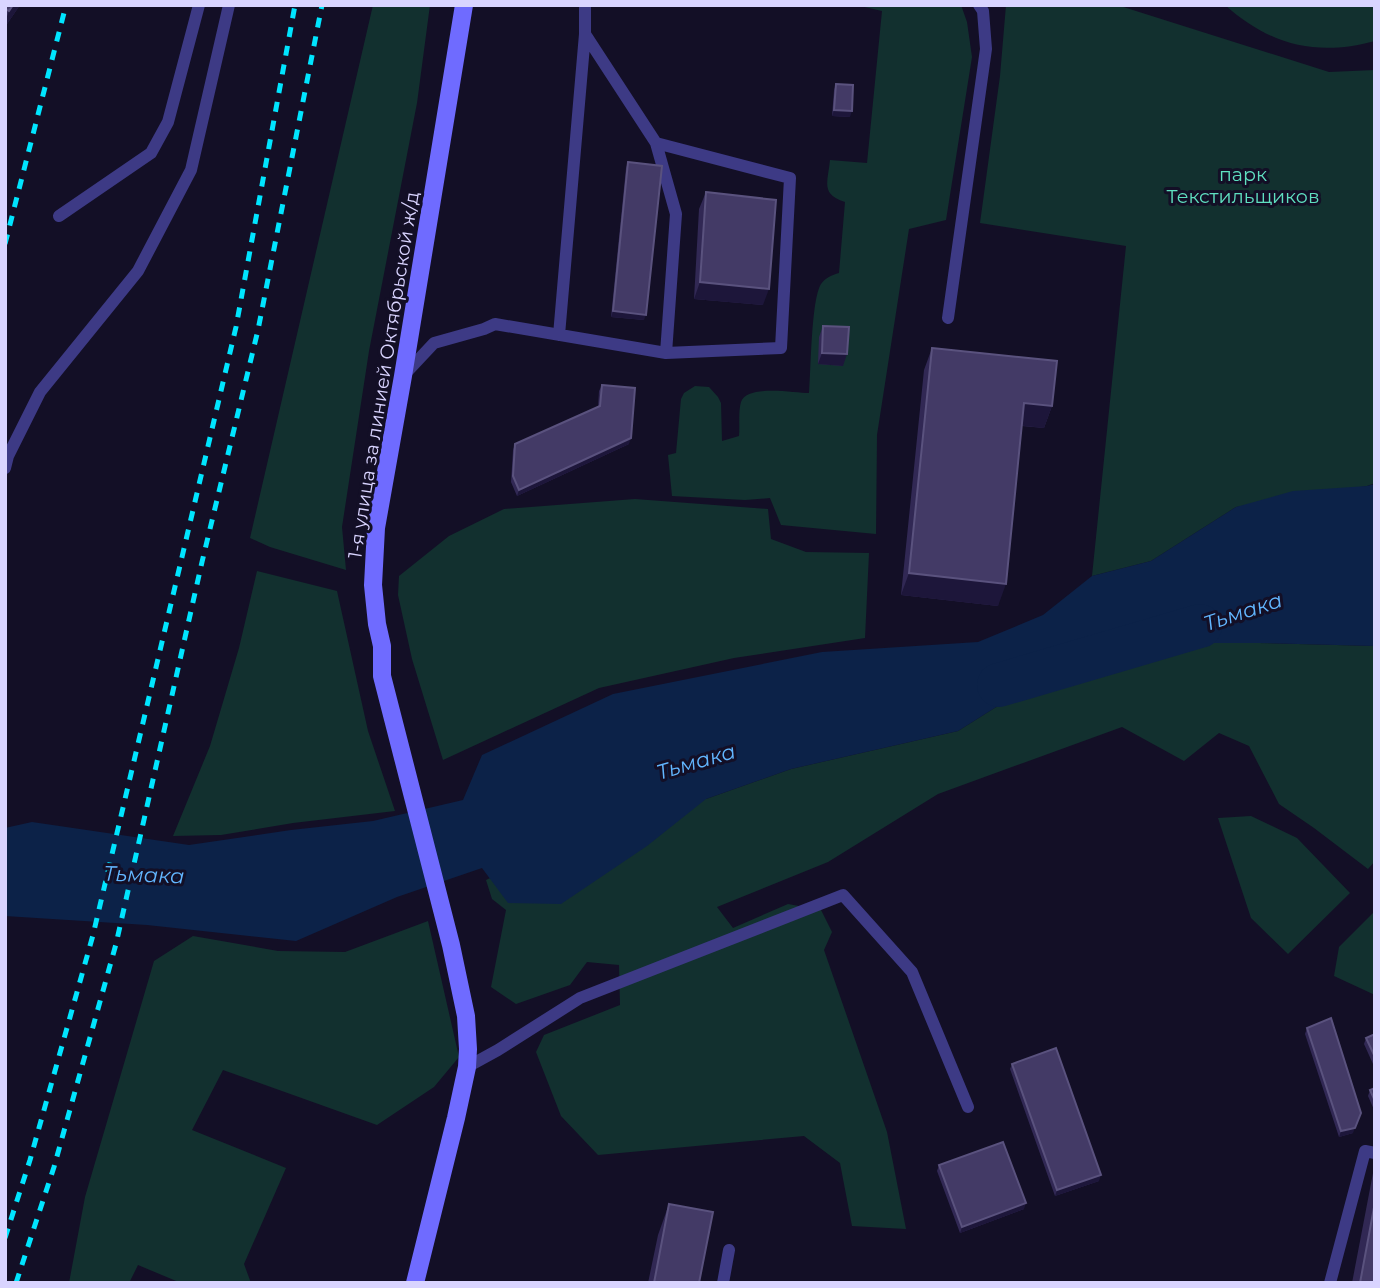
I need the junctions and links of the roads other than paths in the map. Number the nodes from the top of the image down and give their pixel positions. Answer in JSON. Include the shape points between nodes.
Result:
{"nodes":[{"id":1,"x":199,"y":5,"type":"edge"},
{"id":2,"x":229,"y":5,"type":"edge"},
{"id":3,"x":464,"y":5,"type":"edge"},
{"id":4,"x":586,"y":5,"type":"edge"},
{"id":5,"x":979,"y":5,"type":"edge"},
{"id":6,"x":585,"y":34,"type":"junction"},
{"id":7,"x":656,"y":143,"type":"junction"},
{"id":8,"x":60,"y":216,"type":"dead end"},
{"id":9,"x":948,"y":318,"type":"dead end"},
{"id":10,"x":559,"y":335,"type":"junction"},
{"id":11,"x":666,"y":353,"type":"junction"},
{"id":12,"x":403,"y":376,"type":"junction"},
{"id":13,"x":6,"y":460,"type":"edge"},
{"id":14,"x":467,"y":1067,"type":"junction"},
{"id":15,"x":968,"y":1107,"type":"dead end"},
{"id":16,"x":1375,"y":1153,"type":"edge"},
{"id":17,"x":729,"y":1250,"type":"dead end"},
{"id":18,"x":415,"y":1283,"type":"edge"},
{"id":19,"x":723,"y":1283,"type":"edge"},
{"id":20,"x":1330,"y":1283,"type":"edge"}],
"edges":[{"from":1,"to":8,"type":"lane","via":[[168,122],[151,153]]},
{"from":2,"to":13,"type":"lane","via":[[191,170],[138,271],[40,392]]},
{"from":3,"to":12,"type":"main road","name":"1-я улица за линией Октябрьской ж/д"},
{"from":4,"to":6,"type":"lane"},
{"from":5,"to":9,"type":"lane","via":[[986,49]]},
{"from":6,"to":7,"type":"lane"},
{"from":6,"to":10,"type":"lane"},
{"from":7,"to":11,"type":"lane","via":[[676,214]]},
{"from":7,"to":11,"type":"lane","via":[[790,178],[781,348]]},
{"from":10,"to":11,"type":"lane"},
{"from":10,"to":12,"type":"lane","via":[[495,324],[434,343]]},
{"from":12,"to":14,"type":"main road","name":"1-я улица за линией Октябрьской ж/д","via":[[378,516],[374,606],[382,676],[466,1016]]},
{"from":14,"to":15,"type":"lane","via":[[580,998],[843,895],[912,972]]},
{"from":14,"to":18,"type":"main road","name":"1-я улица за линией Октябрьской ж/д"},
{"from":16,"to":20,"type":"lane","via":[[1365,1151]]},
{"from":17,"to":19,"type":"lane"}]}
